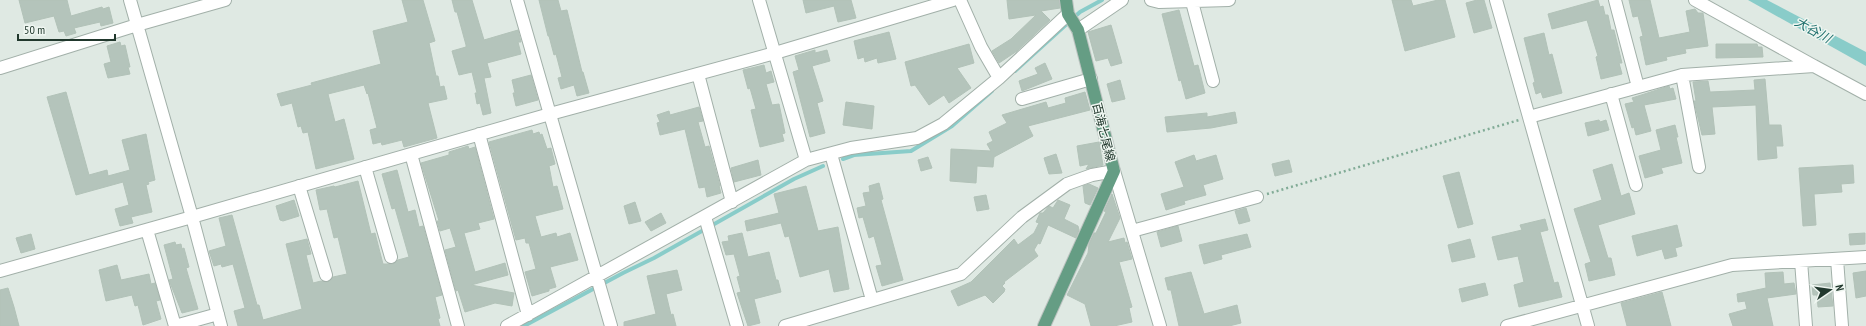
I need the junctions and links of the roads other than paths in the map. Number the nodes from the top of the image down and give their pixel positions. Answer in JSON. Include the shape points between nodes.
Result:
{"nodes":[{"id":1,"x":130,"y":0,"type":"edge"},
{"id":2,"x":225,"y":0,"type":"edge"},
{"id":3,"x":517,"y":0,"type":"edge"},
{"id":4,"x":759,"y":0,"type":"edge"},
{"id":5,"x":953,"y":0,"type":"edge"},
{"id":6,"x":960,"y":0,"type":"edge"},
{"id":7,"x":1066,"y":0,"type":"edge"},
{"id":8,"x":1122,"y":0,"type":"edge"},
{"id":9,"x":1151,"y":0,"type":"edge"},
{"id":10,"x":1229,"y":0,"type":"edge"},
{"id":11,"x":1496,"y":0,"type":"edge"},
{"id":12,"x":1615,"y":0,"type":"edge"},
{"id":13,"x":1695,"y":0,"type":"edge"},
{"id":14,"x":1192,"y":2,"type":"junction"},
{"id":15,"x":1073,"y":21,"type":"junction"},
{"id":16,"x":137,"y":24,"type":"junction"},
{"id":17,"x":775,"y":53,"type":"junction"},
{"id":18,"x":1814,"y":66,"type":"junction"},
{"id":19,"x":0,"y":68,"type":"edge"},
{"id":20,"x":698,"y":74,"type":"junction"},
{"id":21,"x":1682,"y":75,"type":"junction"},
{"id":22,"x":999,"y":78,"type":"junction"},
{"id":23,"x":1091,"y":79,"type":"junction"},
{"id":24,"x":1213,"y":81,"type":"dead end"},
{"id":25,"x":1638,"y":87,"type":"junction"},
{"id":26,"x":1611,"y":94,"type":"junction"},
{"id":27,"x":1866,"y":94,"type":"edge"},
{"id":28,"x":1022,"y":99,"type":"dead end"},
{"id":29,"x":550,"y":114,"type":"junction"},
{"id":30,"x":1529,"y":117,"type":"junction"},
{"id":31,"x":478,"y":134,"type":"junction"},
{"id":32,"x":411,"y":154,"type":"junction"},
{"id":33,"x":831,"y":154,"type":"junction"},
{"id":34,"x":806,"y":160,"type":"junction"},
{"id":35,"x":365,"y":167,"type":"junction"},
{"id":36,"x":1699,"y":168,"type":"dead end"},
{"id":37,"x":1114,"y":171,"type":"junction"},
{"id":38,"x":1636,"y":185,"type":"dead end"},
{"id":39,"x":299,"y":186,"type":"junction"},
{"id":40,"x":1257,"y":197,"type":"road end"},
{"id":41,"x":732,"y":202,"type":"junction"},
{"id":42,"x":192,"y":217,"type":"junction"},
{"id":43,"x":705,"y":217,"type":"junction"},
{"id":44,"x":147,"y":230,"type":"junction"},
{"id":45,"x":1132,"y":231,"type":"junction"},
{"id":46,"x":391,"y":257,"type":"dead end"},
{"id":47,"x":1866,"y":257,"type":"edge"},
{"id":48,"x":1837,"y":259,"type":"junction"},
{"id":49,"x":1801,"y":261,"type":"junction"},
{"id":50,"x":0,"y":271,"type":"edge"},
{"id":51,"x":326,"y":275,"type":"dead end"},
{"id":52,"x":598,"y":283,"type":"junction"},
{"id":53,"x":872,"y":300,"type":"junction"},
{"id":54,"x":1582,"y":304,"type":"junction"},
{"id":55,"x":528,"y":315,"type":"junction"},
{"id":56,"x":219,"y":320,"type":"edge"},
{"id":57,"x":175,"y":326,"type":"edge"},
{"id":58,"x":458,"y":326,"type":"edge"},
{"id":59,"x":507,"y":326,"type":"edge"},
{"id":60,"x":611,"y":326,"type":"edge"},
{"id":61,"x":737,"y":326,"type":"edge"},
{"id":62,"x":785,"y":326,"type":"edge"},
{"id":63,"x":1044,"y":326,"type":"edge"},
{"id":64,"x":1160,"y":326,"type":"edge"},
{"id":65,"x":1507,"y":326,"type":"edge"},
{"id":66,"x":1588,"y":326,"type":"edge"},
{"id":67,"x":1806,"y":326,"type":"edge"},
{"id":68,"x":1842,"y":326,"type":"edge"}],
"edges":[{"from":1,"to":16,"type":"street"},
{"from":2,"to":16,"type":"street"},
{"from":3,"to":29,"type":"street"},
{"from":4,"to":17,"type":"street"},
{"from":5,"to":17,"type":"street"},
{"from":6,"to":22,"type":"street","via":[[980,47]]},
{"from":7,"to":15,"type":"main road","name":"百海七尾線"},
{"from":8,"to":15,"type":"street"},
{"from":9,"to":14,"type":"street"},
{"from":10,"to":14,"type":"street"},
{"from":11,"to":30,"type":"street"},
{"from":12,"to":25,"type":"street"},
{"from":13,"to":18,"type":"street"},
{"from":14,"to":24,"type":"street"},
{"from":15,"to":22,"type":"street"},
{"from":15,"to":23,"type":"main road","name":"百海七尾線"},
{"from":16,"to":19,"type":"street"},
{"from":16,"to":42,"type":"street"},
{"from":17,"to":20,"type":"street"},
{"from":17,"to":34,"type":"street"},
{"from":18,"to":21,"type":"street"},
{"from":18,"to":27,"type":"street"},
{"from":20,"to":29,"type":"street"},
{"from":20,"to":41,"type":"street"},
{"from":21,"to":25,"type":"street"},
{"from":21,"to":36,"type":"street"},
{"from":22,"to":33,"type":"street","via":[[943,124],[917,138],[851,148]]},
{"from":23,"to":28,"type":"street"},
{"from":23,"to":37,"type":"main road","name":"百海七尾線"},
{"from":25,"to":26,"type":"street"},
{"from":26,"to":30,"type":"street"},
{"from":26,"to":38,"type":"street"},
{"from":29,"to":31,"type":"street"},
{"from":29,"to":52,"type":"street"},
{"from":30,"to":54,"type":"street"},
{"from":31,"to":32,"type":"street"},
{"from":31,"to":55,"type":"street"},
{"from":32,"to":35,"type":"street"},
{"from":32,"to":58,"type":"street"},
{"from":33,"to":34,"type":"street"},
{"from":33,"to":53,"type":"street"},
{"from":34,"to":41,"type":"street"},
{"from":35,"to":39,"type":"street"},
{"from":35,"to":46,"type":"street"},
{"from":37,"to":45,"type":"street"},
{"from":37,"to":53,"type":"street","via":[[1092,175],[1067,184],[1022,217],[961,274]]},
{"from":37,"to":63,"type":"main road","name":"百海七尾線"},
{"from":39,"to":42,"type":"street"},
{"from":39,"to":51,"type":"street"},
{"from":40,"to":45,"type":"street"},
{"from":41,"to":43,"type":"street"},
{"from":42,"to":44,"type":"street"},
{"from":42,"to":56,"type":"street"},
{"from":43,"to":52,"type":"street"},
{"from":43,"to":61,"type":"street"},
{"from":44,"to":50,"type":"street"},
{"from":44,"to":57,"type":"street"},
{"from":45,"to":64,"type":"street"},
{"from":47,"to":48,"type":"street"},
{"from":48,"to":49,"type":"street"},
{"from":48,"to":68,"type":"street"},
{"from":49,"to":54,"type":"street","via":[[1732,265]]},
{"from":49,"to":67,"type":"street"},
{"from":52,"to":55,"type":"street"},
{"from":52,"to":60,"type":"street"},
{"from":53,"to":62,"type":"street"},
{"from":54,"to":65,"type":"street"},
{"from":54,"to":66,"type":"street"},
{"from":55,"to":59,"type":"street"},
{"from":56,"to":57,"type":"street"}]}
